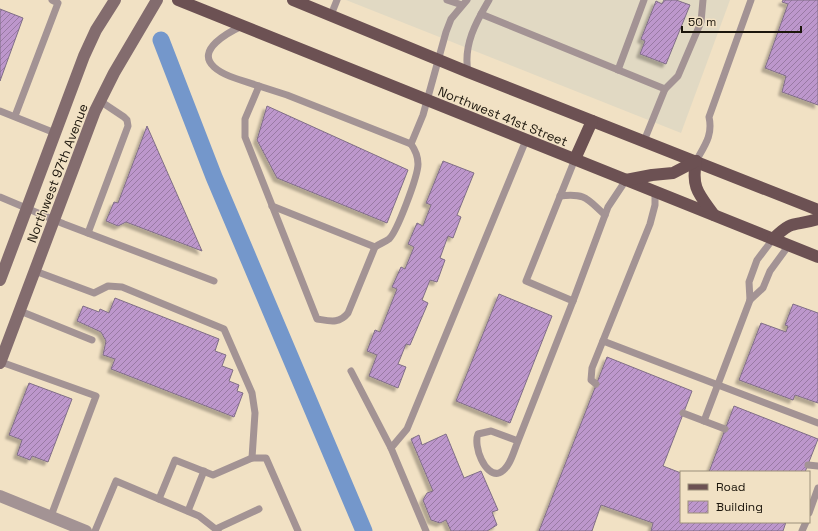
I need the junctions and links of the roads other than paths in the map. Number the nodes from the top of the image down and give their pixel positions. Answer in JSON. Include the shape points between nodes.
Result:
{"nodes":[{"id":1,"x":52,"y":0,"type":"edge"},
{"id":2,"x":115,"y":0,"type":"edge"},
{"id":3,"x":157,"y":0,"type":"edge"},
{"id":4,"x":178,"y":0,"type":"edge"},
{"id":5,"x":293,"y":0,"type":"edge"},
{"id":6,"x":338,"y":0,"type":"edge"},
{"id":7,"x":447,"y":0,"type":"edge"},
{"id":8,"x":489,"y":0,"type":"edge"},
{"id":9,"x":644,"y":0,"type":"edge"},
{"id":10,"x":703,"y":0,"type":"edge"},
{"id":11,"x":751,"y":0,"type":"edge"},
{"id":12,"x":464,"y":3,"type":"edge"},
{"id":13,"x":481,"y":14,"type":"junction"},
{"id":14,"x":331,"y":15,"type":"junction"},
{"id":15,"x":242,"y":26,"type":"junction"},
{"id":16,"x":438,"y":59,"type":"junction"},
{"id":17,"x":618,"y":70,"type":"junction"},
{"id":18,"x":468,"y":72,"type":"junction"},
{"id":19,"x":259,"y":86,"type":"junction"},
{"id":20,"x":665,"y":89,"type":"junction"},
{"id":21,"x":427,"y":100,"type":"junction"},
{"id":22,"x":100,"y":101,"type":"junction"},
{"id":23,"x":0,"y":111,"type":"edge"},
{"id":24,"x":15,"y":116,"type":"junction"},
{"id":25,"x":592,"y":121,"type":"junction"},
{"id":26,"x":55,"y":134,"type":"junction"},
{"id":27,"x":526,"y":140,"type":"junction"},
{"id":28,"x":644,"y":141,"type":"junction"},
{"id":29,"x":411,"y":144,"type":"junction"},
{"id":30,"x":575,"y":159,"type":"junction"},
{"id":31,"x":696,"y":161,"type":"junction"},
{"id":32,"x":626,"y":180,"type":"junction"},
{"id":33,"x":655,"y":192,"type":"junction"},
{"id":34,"x":560,"y":196,"type":"junction"},
{"id":35,"x":0,"y":197,"type":"edge"},
{"id":36,"x":272,"y":206,"type":"junction"},
{"id":37,"x":27,"y":208,"type":"junction"},
{"id":38,"x":818,"y":210,"type":"edge"},
{"id":39,"x":604,"y":215,"type":"junction"},
{"id":40,"x":714,"y":215,"type":"junction"},
{"id":41,"x":818,"y":219,"type":"edge"},
{"id":42,"x":54,"y":220,"type":"junction"},
{"id":43,"x":88,"y":233,"type":"junction"},
{"id":44,"x":773,"y":239,"type":"junction"},
{"id":45,"x":788,"y":245,"type":"junction"},
{"id":46,"x":375,"y":246,"type":"junction"},
{"id":47,"x":818,"y":257,"type":"edge"},
{"id":48,"x":35,"y":271,"type":"junction"},
{"id":49,"x":0,"y":280,"type":"edge"},
{"id":50,"x":214,"y":281,"type":"dead end"},
{"id":51,"x":750,"y":300,"type":"junction"},
{"id":52,"x":573,"y":301,"type":"junction"},
{"id":53,"x":20,"y":311,"type":"junction"},
{"id":54,"x":92,"y":340,"type":"dead end"},
{"id":55,"x":603,"y":341,"type":"junction"},
{"id":56,"x":0,"y":363,"type":"edge"},
{"id":57,"x":352,"y":371,"type":"dead end"},
{"id":58,"x":596,"y":384,"type":"dead end"},
{"id":59,"x":718,"y":385,"type":"junction"},
{"id":60,"x":683,"y":413,"type":"dead end"},
{"id":61,"x":704,"y":421,"type":"junction"},
{"id":62,"x":818,"y":423,"type":"edge"},
{"id":63,"x":725,"y":429,"type":"dead end"},
{"id":64,"x":518,"y":441,"type":"junction"},
{"id":65,"x":391,"y":448,"type":"junction"},
{"id":66,"x":252,"y":458,"type":"junction"},
{"id":67,"x":808,"y":465,"type":"dead end"},
{"id":68,"x":818,"y":466,"type":"edge"},
{"id":69,"x":204,"y":471,"type":"junction"},
{"id":70,"x":818,"y":488,"type":"edge"},
{"id":71,"x":0,"y":496,"type":"edge"},
{"id":72,"x":159,"y":499,"type":"junction"},
{"id":73,"x":259,"y":509,"type":"dead end"},
{"id":74,"x":810,"y":510,"type":"edge"},
{"id":75,"x":188,"y":511,"type":"junction"},
{"id":76,"x":51,"y":516,"type":"junction"},
{"id":77,"x":217,"y":530,"type":"edge"},
{"id":78,"x":86,"y":531,"type":"edge"},
{"id":79,"x":95,"y":531,"type":"edge"},
{"id":80,"x":298,"y":531,"type":"edge"},
{"id":81,"x":426,"y":531,"type":"edge"}],
"edges":[{"from":1,"to":24,"type":"lane","via":[[58,2]]},
{"from":2,"to":26,"type":"street","name":"Northwest 97th Avenue","via":[[90,42]]},
{"from":3,"to":22,"type":"street","name":"Northwest 97th Avenue"},
{"from":4,"to":15,"type":"main road","name":"Northwest 41st Street"},
{"from":5,"to":14,"type":"main road"},
{"from":6,"to":14,"type":"lane"},
{"from":7,"to":12,"type":"lane"},
{"from":8,"to":13,"type":"lane"},
{"from":9,"to":17,"type":"lane"},
{"from":10,"to":20,"type":"lane","via":[[701,22],[678,76]]},
{"from":11,"to":31,"type":"lane","via":[[709,117],[712,128]]},
{"from":12,"to":16,"type":"lane","via":[[451,19]]},
{"from":13,"to":17,"type":"lane"},
{"from":13,"to":18,"type":"lane","via":[[467,51]]},
{"from":14,"to":16,"type":"main road"},
{"from":15,"to":19,"type":"lane","via":[[224,35],[213,45],[209,52],[210,61],[222,72]]},
{"from":15,"to":21,"type":"main road","name":"Northwest 41st Street"},
{"from":16,"to":18,"type":"main road"},
{"from":16,"to":21,"type":"lane"},
{"from":17,"to":20,"type":"lane"},
{"from":18,"to":25,"type":"main road"},
{"from":19,"to":29,"type":"lane"},
{"from":19,"to":36,"type":"lane","via":[[245,119],[244,131]]},
{"from":20,"to":28,"type":"lane"},
{"from":21,"to":27,"type":"main road","name":"Northwest 41st Street"},
{"from":21,"to":29,"type":"lane"},
{"from":22,"to":42,"type":"street","name":"Northwest 97th Avenue"},
{"from":22,"to":43,"type":"lane","via":[[124,117],[128,126]]},
{"from":23,"to":24,"type":"lane"},
{"from":24,"to":26,"type":"lane"},
{"from":25,"to":28,"type":"main road"},
{"from":25,"to":30,"type":"main road"},
{"from":26,"to":37,"type":"street","name":"Northwest 97th Avenue"},
{"from":27,"to":30,"type":"main road","name":"Northwest 41st Street"},
{"from":27,"to":65,"type":"lane","via":[[407,430]]},
{"from":28,"to":31,"type":"main road"},
{"from":29,"to":46,"type":"lane","via":[[418,158],[417,174],[394,234],[389,240]]},
{"from":30,"to":32,"type":"main road","name":"Northwest 41st Street"},
{"from":30,"to":34,"type":"lane"},
{"from":31,"to":32,"type":"main road","via":[[673,173]]},
{"from":31,"to":38,"type":"main road"},
{"from":31,"to":40,"type":"main road","via":[[694,183]]},
{"from":32,"to":33,"type":"main road","name":"Northwest 41st Street"},
{"from":32,"to":39,"type":"lane"},
{"from":33,"to":40,"type":"main road","name":"Northwest 41st Street"},
{"from":33,"to":55,"type":"lane","via":[[655,205],[650,224]]},
{"from":34,"to":39,"type":"lane","via":[[585,197]]},
{"from":34,"to":52,"type":"lane","via":[[526,281]]},
{"from":35,"to":37,"type":"lane"},
{"from":36,"to":46,"type":"lane"},
{"from":36,"to":46,"type":"lane","via":[[317,319],[336,322],[348,313]]},
{"from":37,"to":42,"type":"lane"},
{"from":37,"to":49,"type":"street","name":"Northwest 97th Avenue"},
{"from":39,"to":52,"type":"lane"},
{"from":40,"to":44,"type":"main road","name":"Northwest 41st Street"},
{"from":41,"to":44,"type":"main road","via":[[791,224]]},
{"from":42,"to":43,"type":"lane"},
{"from":42,"to":48,"type":"street","name":"Northwest 97th Avenue"},
{"from":43,"to":50,"type":"lane"},
{"from":44,"to":45,"type":"main road","name":"Northwest 41st Street"},
{"from":44,"to":51,"type":"lane","via":[[757,260],[749,282]]},
{"from":45,"to":47,"type":"main road","name":"Northwest 41st Street"},
{"from":45,"to":51,"type":"lane","via":[[773,266],[763,288]]},
{"from":48,"to":53,"type":"street","name":"Northwest 97th Avenue"},
{"from":48,"to":66,"type":"lane","via":[[94,293],[108,286],[122,288],[224,329],[252,392],[255,413]]},
{"from":51,"to":59,"type":"lane"},
{"from":52,"to":64,"type":"lane"},
{"from":53,"to":54,"type":"lane"},
{"from":53,"to":56,"type":"street","name":"Northwest 97th Avenue"},
{"from":55,"to":58,"type":"lane","via":[[590,375]]},
{"from":55,"to":59,"type":"lane"},
{"from":56,"to":76,"type":"lane","via":[[96,396]]},
{"from":57,"to":65,"type":"lane"},
{"from":59,"to":61,"type":"lane"},
{"from":59,"to":62,"type":"lane"},
{"from":60,"to":61,"type":"lane"},
{"from":61,"to":63,"type":"lane"},
{"from":64,"to":64,"type":"lane","via":[[505,468],[499,473],[488,469],[477,449],[476,441],[478,434],[491,431]]},
{"from":65,"to":81,"type":"lane"},
{"from":66,"to":69,"type":"lane","via":[[213,475]]},
{"from":66,"to":80,"type":"lane","via":[[266,458]]},
{"from":67,"to":68,"type":"lane"},
{"from":69,"to":72,"type":"lane","via":[[175,460]]},
{"from":69,"to":75,"type":"lane"},
{"from":70,"to":74,"type":"lane"},
{"from":71,"to":76,"type":"street"},
{"from":72,"to":75,"type":"lane"},
{"from":72,"to":79,"type":"lane","via":[[116,481]]},
{"from":73,"to":77,"type":"lane"},
{"from":75,"to":77,"type":"lane"},
{"from":76,"to":78,"type":"street"}]}
